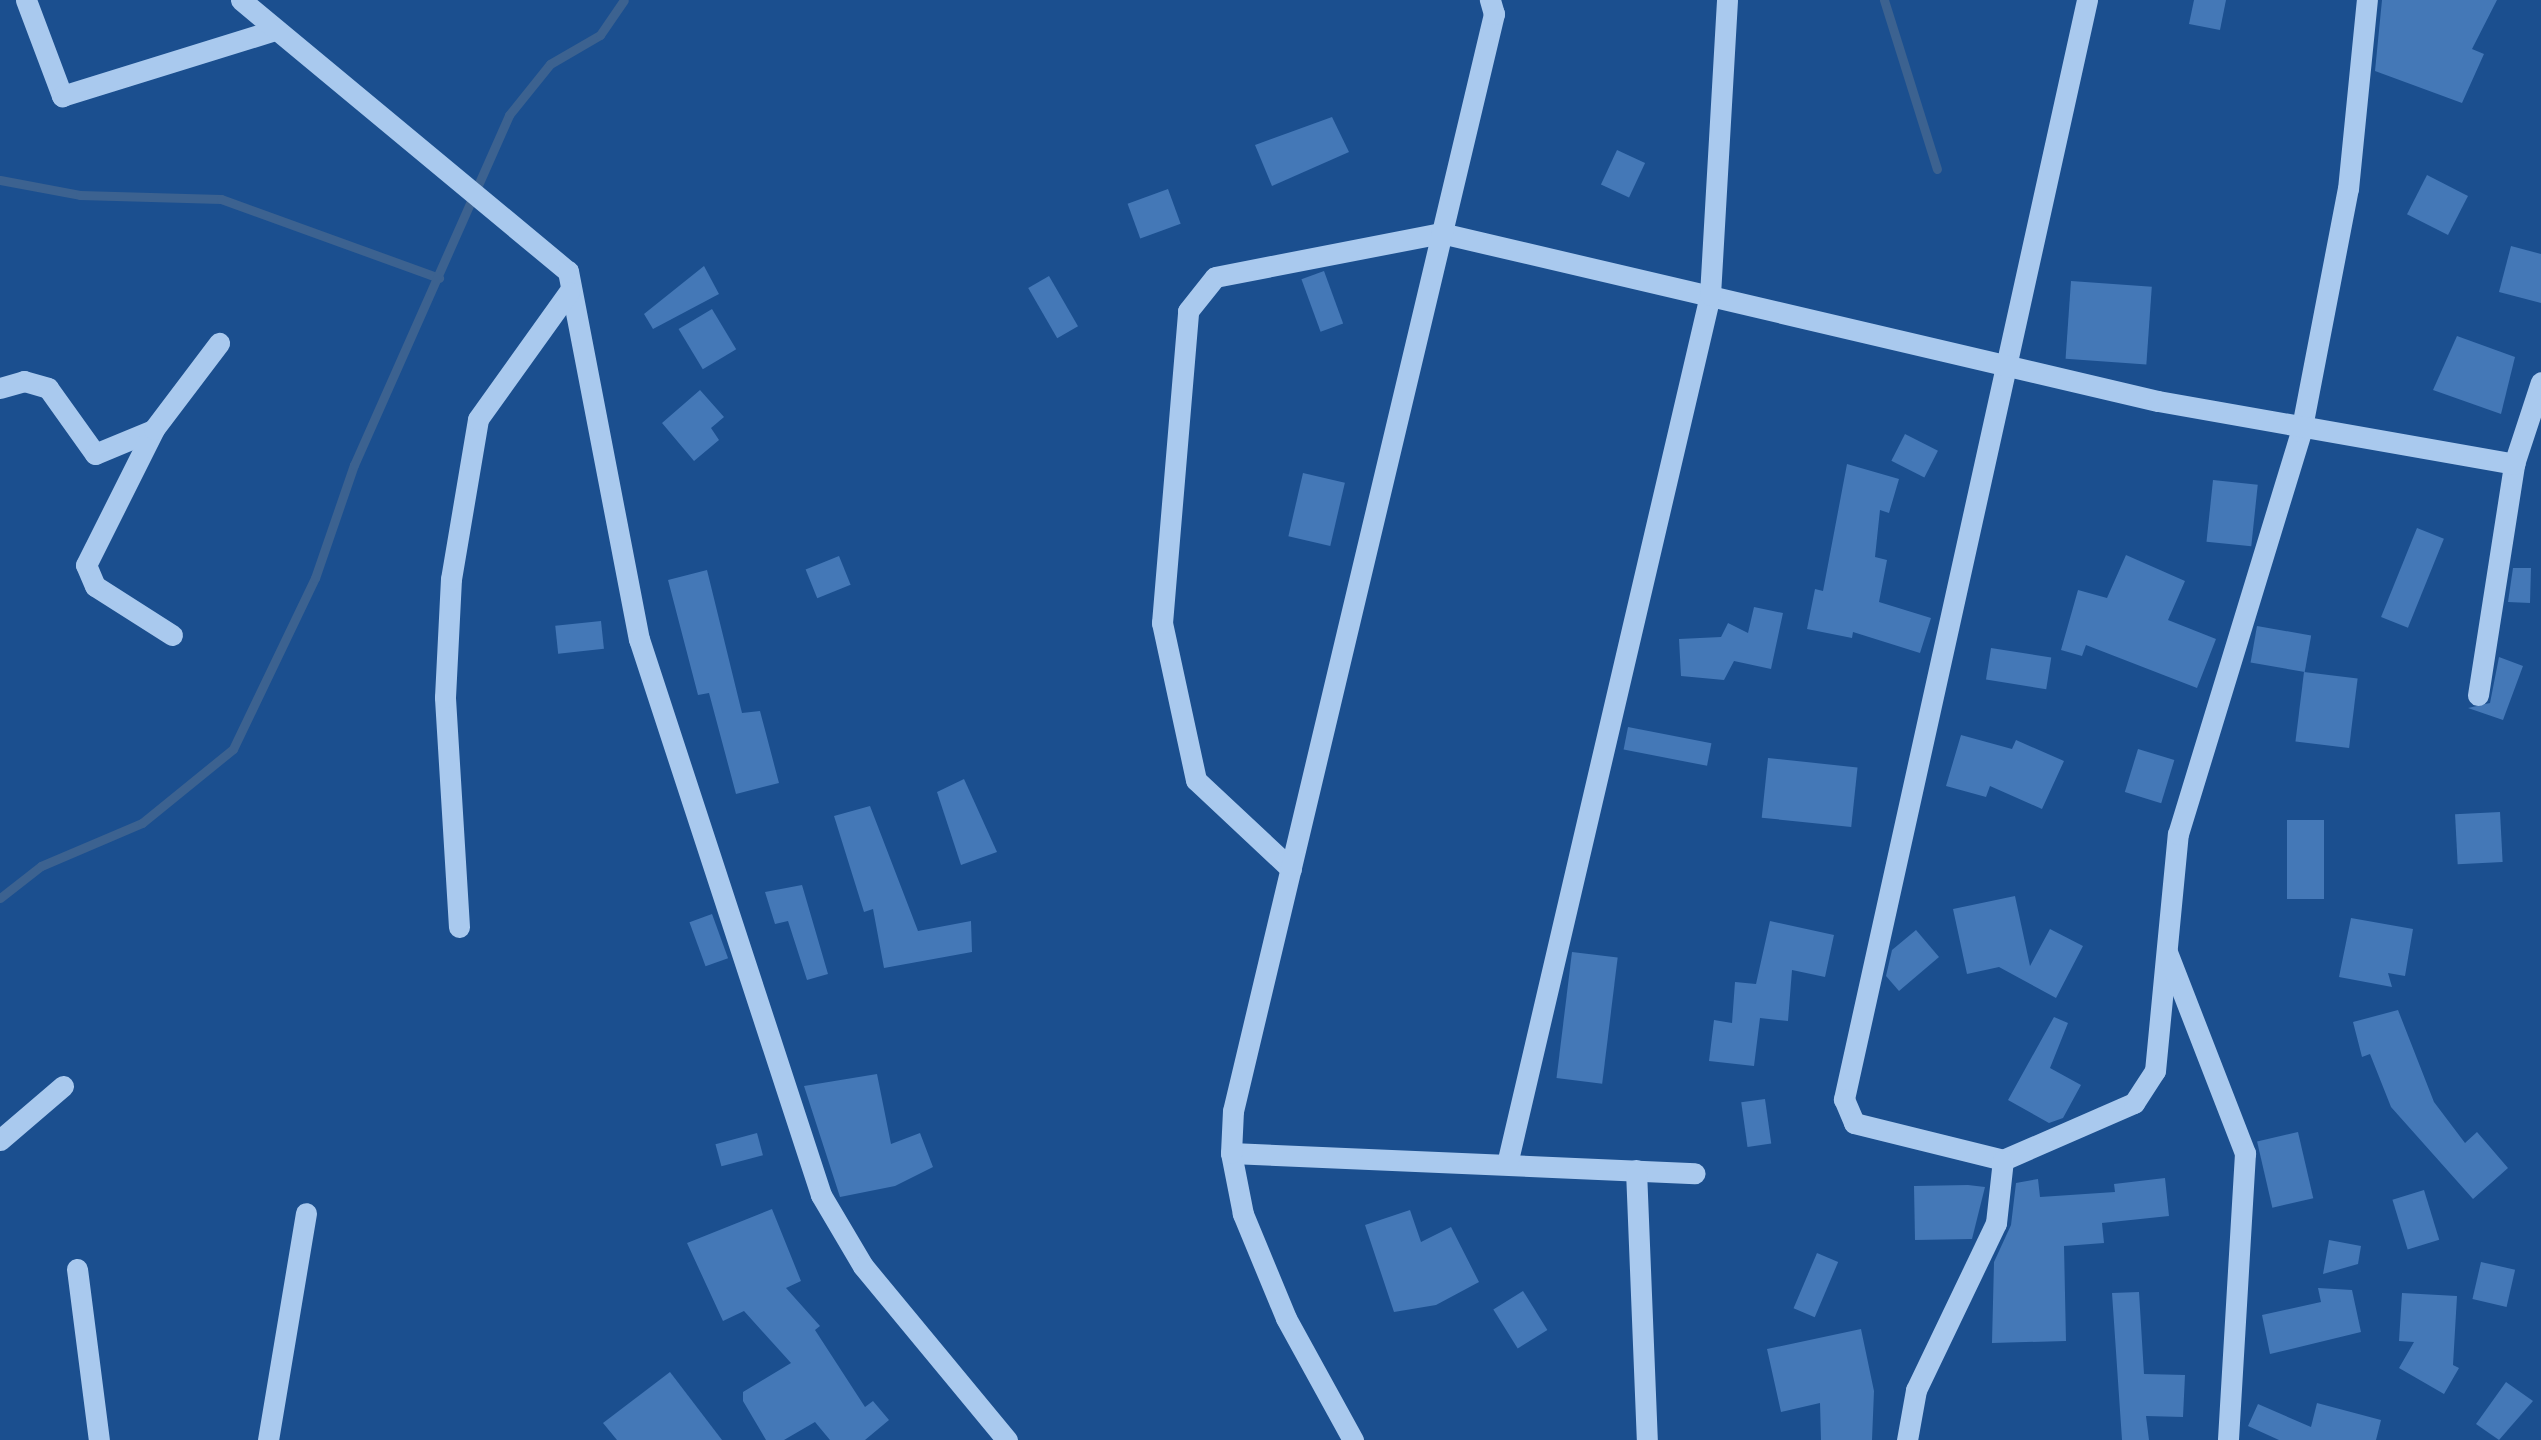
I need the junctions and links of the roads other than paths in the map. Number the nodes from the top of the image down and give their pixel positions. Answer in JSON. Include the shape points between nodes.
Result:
{"nodes":[{"id":1,"x":26,"y":0,"type":"edge"},
{"id":2,"x":241,"y":0,"type":"edge"},
{"id":3,"x":1490,"y":0,"type":"edge"},
{"id":4,"x":1727,"y":0,"type":"edge"},
{"id":5,"x":2087,"y":0,"type":"edge"},
{"id":6,"x":2367,"y":0,"type":"edge"},
{"id":7,"x":275,"y":31,"type":"junction"},
{"id":8,"x":1442,"y":233,"type":"junction"},
{"id":9,"x":569,"y":292,"type":"junction"},
{"id":10,"x":1710,"y":295,"type":"junction"},
{"id":11,"x":219,"y":344,"type":"dead end"},
{"id":12,"x":2008,"y":363,"type":"junction"},
{"id":13,"x":2541,"y":382,"type":"edge"},
{"id":14,"x":0,"y":388,"type":"edge"},
{"id":15,"x":154,"y":429,"type":"junction"},
{"id":16,"x":2301,"y":432,"type":"junction"},
{"id":17,"x":2514,"y":464,"type":"junction"},
{"id":18,"x":172,"y":635,"type":"dead end"},
{"id":19,"x":2478,"y":695,"type":"dead end"},
{"id":20,"x":1291,"y":869,"type":"junction"},
{"id":21,"x":459,"y":927,"type":"dead end"},
{"id":22,"x":2165,"y":949,"type":"junction"},
{"id":23,"x":63,"y":1087,"type":"dead end"},
{"id":24,"x":0,"y":1140,"type":"edge"},
{"id":25,"x":1231,"y":1153,"type":"junction"},
{"id":26,"x":2003,"y":1160,"type":"junction"},
{"id":27,"x":1507,"y":1165,"type":"junction"},
{"id":28,"x":1636,"y":1170,"type":"junction"},
{"id":29,"x":1695,"y":1172,"type":"dead end"},
{"id":30,"x":305,"y":1214,"type":"dead end"},
{"id":31,"x":77,"y":1269,"type":"dead end"},
{"id":32,"x":99,"y":1440,"type":"edge"},
{"id":33,"x":268,"y":1440,"type":"edge"},
{"id":34,"x":1007,"y":1440,"type":"edge"},
{"id":35,"x":1353,"y":1440,"type":"edge"},
{"id":36,"x":1647,"y":1440,"type":"edge"},
{"id":37,"x":1907,"y":1440,"type":"edge"},
{"id":38,"x":2228,"y":1440,"type":"edge"}],
"edges":[{"from":1,"to":7,"type":"street","via":[[62,96]]},
{"from":2,"to":7,"type":"street"},
{"from":3,"to":8,"type":"street","via":[[1494,14]]},
{"from":4,"to":10,"type":"street"},
{"from":5,"to":12,"type":"street"},
{"from":6,"to":16,"type":"street","via":[[2348,190]]},
{"from":7,"to":9,"type":"street","via":[[557,254]]},
{"from":8,"to":10,"type":"street"},
{"from":8,"to":20,"type":"street"},
{"from":8,"to":20,"type":"street","via":[[1215,277],[1188,311],[1163,561],[1172,679],[1196,781]]},
{"from":9,"to":21,"type":"street","via":[[478,419],[452,579],[445,697]]},
{"from":9,"to":34,"type":"street","via":[[639,639],[820,1195],[863,1266]]},
{"from":10,"to":12,"type":"street"},
{"from":10,"to":27,"type":"street"},
{"from":11,"to":15,"type":"street"},
{"from":12,"to":16,"type":"street"},
{"from":12,"to":26,"type":"street","via":[[1844,1099],[1854,1124]]},
{"from":13,"to":17,"type":"street"},
{"from":14,"to":15,"type":"street","via":[[24,381],[48,388],[95,454]]},
{"from":15,"to":18,"type":"street","via":[[86,565],[95,586]]},
{"from":16,"to":17,"type":"street"},
{"from":16,"to":22,"type":"street","via":[[2194,771]]},
{"from":17,"to":19,"type":"street"},
{"from":20,"to":25,"type":"street","via":[[1233,1111]]},
{"from":22,"to":26,"type":"street","via":[[2148,1089],[2134,1103]]},
{"from":22,"to":38,"type":"street","via":[[2245,1154]]},
{"from":23,"to":24,"type":"street"},
{"from":25,"to":27,"type":"street"},
{"from":25,"to":35,"type":"street","via":[[1243,1214],[1286,1318]]},
{"from":26,"to":37,"type":"street","via":[[1996,1223],[1916,1390]]},
{"from":27,"to":28,"type":"street"},
{"from":28,"to":29,"type":"street"},
{"from":28,"to":36,"type":"street"},
{"from":30,"to":33,"type":"street"},
{"from":31,"to":32,"type":"street"}]}
